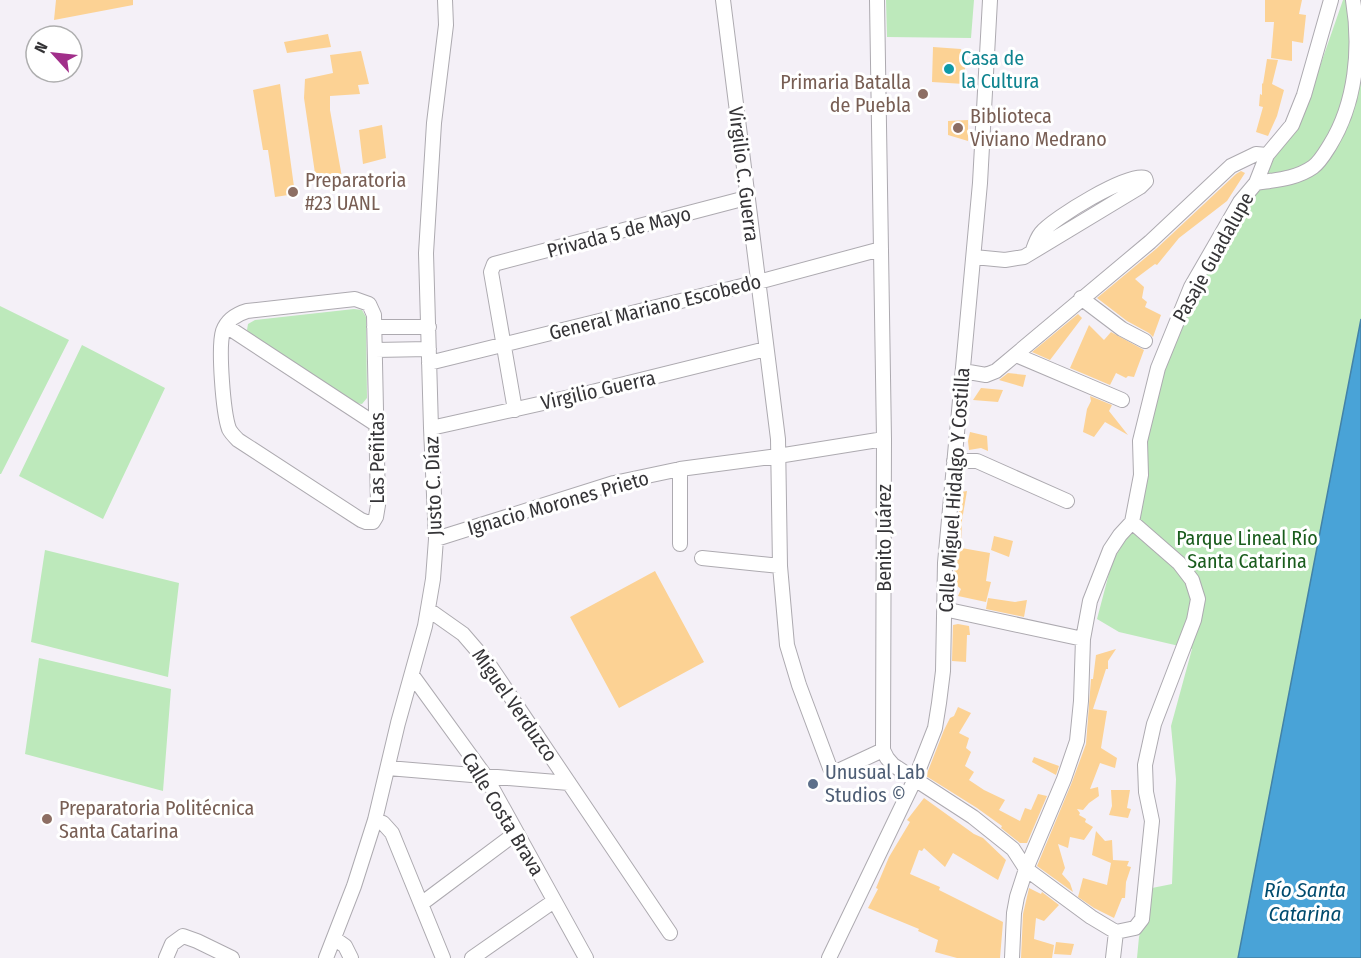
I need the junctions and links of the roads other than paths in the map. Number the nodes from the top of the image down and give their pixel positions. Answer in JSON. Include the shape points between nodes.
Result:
{"nodes":[{"id":1,"x":445,"y":0,"type":"edge"},
{"id":2,"x":723,"y":0,"type":"edge"},
{"id":3,"x":877,"y":0,"type":"edge"},
{"id":4,"x":990,"y":0,"type":"edge"},
{"id":5,"x":1331,"y":0,"type":"edge"},
{"id":6,"x":1353,"y":0,"type":"edge"},
{"id":7,"x":1267,"y":155,"type":"junction"},
{"id":8,"x":1256,"y":183,"type":"junction"},
{"id":9,"x":746,"y":198,"type":"junction"},
{"id":10,"x":1075,"y":207,"type":"junction"},
{"id":11,"x":1083,"y":221,"type":"junction"},
{"id":12,"x":881,"y":249,"type":"junction"},
{"id":13,"x":1028,"y":253,"type":"junction"},
{"id":14,"x":974,"y":257,"type":"junction"},
{"id":15,"x":758,"y":282,"type":"junction"},
{"id":16,"x":1081,"y":298,"type":"junction"},
{"id":17,"x":226,"y":326,"type":"junction"},
{"id":18,"x":374,"y":327,"type":"junction"},
{"id":19,"x":429,"y":327,"type":"junction"},
{"id":20,"x":1144,"y":341,"type":"dead end"},
{"id":21,"x":503,"y":344,"type":"junction"},
{"id":22,"x":765,"y":349,"type":"junction"},
{"id":23,"x":375,"y":350,"type":"junction"},
{"id":24,"x":1016,"y":355,"type":"junction"},
{"id":25,"x":429,"y":356,"type":"junction"},
{"id":26,"x":963,"y":371,"type":"junction"},
{"id":27,"x":1122,"y":400,"type":"dead end"},
{"id":28,"x":514,"y":410,"type":"junction"},
{"id":29,"x":377,"y":425,"type":"junction"},
{"id":30,"x":431,"y":428,"type":"junction"},
{"id":31,"x":884,"y":439,"type":"junction"},
{"id":32,"x":778,"y":456,"type":"junction"},
{"id":33,"x":954,"y":461,"type":"junction"},
{"id":34,"x":680,"y":469,"type":"junction"},
{"id":35,"x":1066,"y":501,"type":"dead end"},
{"id":36,"x":1132,"y":522,"type":"junction"},
{"id":37,"x":436,"y":539,"type":"junction"},
{"id":38,"x":680,"y":544,"type":"dead end"},
{"id":39,"x":702,"y":558,"type":"dead end"},
{"id":40,"x":780,"y":566,"type":"junction"},
{"id":41,"x":944,"y":609,"type":"junction"},
{"id":42,"x":429,"y":610,"type":"junction"},
{"id":43,"x":1083,"y":639,"type":"junction"},
{"id":44,"x":412,"y":675,"type":"junction"},
{"id":45,"x":883,"y":750,"type":"junction"},
{"id":46,"x":388,"y":768,"type":"junction"},
{"id":47,"x":486,"y":777,"type":"junction"},
{"id":48,"x":915,"y":780,"type":"junction"},
{"id":49,"x":568,"y":783,"type":"junction"},
{"id":50,"x":375,"y":820,"type":"junction"},
{"id":51,"x":516,"y":833,"type":"junction"},
{"id":52,"x":1026,"y":868,"type":"junction"},
{"id":53,"x":554,"y":901,"type":"junction"},
{"id":54,"x":420,"y":904,"type":"junction"},
{"id":55,"x":1116,"y":932,"type":"junction"},
{"id":56,"x":670,"y":933,"type":"dead end"},
{"id":57,"x":335,"y":939,"type":"junction"},
{"id":58,"x":166,"y":958,"type":"edge"},
{"id":59,"x":232,"y":958,"type":"edge"},
{"id":60,"x":326,"y":958,"type":"edge"},
{"id":61,"x":351,"y":958,"type":"edge"},
{"id":62,"x":443,"y":958,"type":"edge"},
{"id":63,"x":472,"y":958,"type":"edge"},
{"id":64,"x":586,"y":958,"type":"edge"},
{"id":65,"x":829,"y":958,"type":"edge"},
{"id":66,"x":1012,"y":958,"type":"edge"},
{"id":67,"x":1113,"y":958,"type":"edge"}],
"edges":[{"from":1,"to":19,"type":"street","name":"Justo C. Díaz","via":[[446,25],[427,222]]},
{"from":2,"to":9,"type":"street","name":"Virgilio C. Guerra"},
{"from":3,"to":12,"type":"street","name":"Benito Juárez"},
{"from":4,"to":14,"type":"street","name":"Calle Miguel Hidalgo Y Costilla"},
{"from":5,"to":7,"type":"street","name":"Pasaje Guadalupe","via":[[1292,125]]},
{"from":6,"to":8,"type":"street","via":[[1359,51],[1351,98],[1338,133],[1314,166],[1285,178]]},
{"from":7,"to":8,"type":"street","name":"Pasaje Guadalupe"},
{"from":7,"to":16,"type":"street","name":"Pasaje Guadalupe","via":[[1256,154],[1231,166],[1150,242]]},
{"from":8,"to":36,"type":"street","name":"Pasaje Guadalupe","via":[[1240,202],[1191,287],[1168,340],[1146,409]]},
{"from":9,"to":15,"type":"street","name":"Virgilio C. Guerra"},
{"from":9,"to":21,"type":"street","name":"Privada 5 de Mayo","via":[[497,263],[491,272]]},
{"from":10,"to":11,"type":"street"},
{"from":10,"to":11,"type":"street","via":[[1134,178],[1146,180]]},
{"from":10,"to":13,"type":"street","via":[[1041,233]]},
{"from":11,"to":13,"type":"street"},
{"from":12,"to":15,"type":"street","name":"General Mariano Escobedo"},
{"from":12,"to":31,"type":"street","name":"Benito Juárez"},
{"from":13,"to":14,"type":"street","via":[[1005,260]]},
{"from":14,"to":26,"type":"street","name":"Calle Miguel Hidalgo Y Costilla"},
{"from":15,"to":21,"type":"street","name":"General Mariano Escobedo"},
{"from":15,"to":22,"type":"street","name":"Virgilio C. Guerra"},
{"from":16,"to":20,"type":"street"},
{"from":16,"to":24,"type":"street","name":"Pasaje Guadalupe"},
{"from":17,"to":18,"type":"street","name":"Las Peñitas","via":[[248,311],[356,299],[369,304]]},
{"from":17,"to":29,"type":"street"},
{"from":17,"to":29,"type":"street","name":"Las Peñitas","via":[[221,341],[230,431],[249,449],[369,523],[376,517],[378,505]]},
{"from":18,"to":19,"type":"street"},
{"from":18,"to":23,"type":"street","name":"Las Peñitas"},
{"from":19,"to":25,"type":"street","name":"Justo C. Díaz"},
{"from":21,"to":25,"type":"street","name":"General Mariano Escobedo"},
{"from":21,"to":28,"type":"street"},
{"from":22,"to":28,"type":"street","name":"Virgilio Guerra"},
{"from":22,"to":32,"type":"street","name":"Virgilio C. Guerra"},
{"from":23,"to":25,"type":"street","name":"General Mariano Escobedo"},
{"from":23,"to":29,"type":"street","name":"Las Peñitas"},
{"from":24,"to":26,"type":"street","name":"Pasaje Guadalupe","via":[[991,375]]},
{"from":24,"to":27,"type":"street"},
{"from":25,"to":30,"type":"street","name":"Justo C. Díaz"},
{"from":26,"to":33,"type":"street","name":"Calle Miguel Hidalgo Y Costilla"},
{"from":28,"to":30,"type":"street","name":"Virgilio Guerra"},
{"from":30,"to":37,"type":"street","name":"Justo C. Díaz"},
{"from":31,"to":32,"type":"street","name":"Ignacio Morones Prieto"},
{"from":31,"to":45,"type":"street","name":"Benito Juárez"},
{"from":32,"to":34,"type":"street","name":"Ignacio Morones Prieto"},
{"from":32,"to":40,"type":"street"},
{"from":33,"to":35,"type":"street","via":[[977,461]]},
{"from":33,"to":41,"type":"street","name":"Calle Miguel Hidalgo Y Costilla"},
{"from":34,"to":37,"type":"street","name":"Ignacio Morones Prieto","via":[[614,483]]},
{"from":34,"to":38,"type":"street","name":"Ignacio Morones Prieto"},
{"from":36,"to":43,"type":"street","name":"Pasaje Guadalupe","via":[[1110,550],[1090,601]]},
{"from":36,"to":55,"type":"street","via":[[1179,562],[1192,580],[1198,599],[1194,620],[1154,724],[1145,765],[1152,821],[1140,923]]},
{"from":37,"to":42,"type":"street","name":"Justo C. Díaz"},
{"from":39,"to":40,"type":"street"},
{"from":40,"to":45,"type":"street","via":[[787,645],[829,765],[833,771],[844,768]]},
{"from":41,"to":43,"type":"street"},
{"from":41,"to":48,"type":"street","name":"Calle Miguel Hidalgo Y Costilla","via":[[943,671],[936,720]]},
{"from":42,"to":44,"type":"street","name":"Justo C. Díaz"},
{"from":42,"to":49,"type":"street","name":"Miguel Verduzco","via":[[476,648]]},
{"from":43,"to":52,"type":"street","name":"Pasaje Guadalupe","via":[[1077,741]]},
{"from":44,"to":46,"type":"street","name":"Justo C. Díaz"},
{"from":44,"to":47,"type":"street","name":"Calle Costa Brava"},
{"from":45,"to":48,"type":"street","via":[[893,765]]},
{"from":46,"to":47,"type":"street"},
{"from":46,"to":50,"type":"street","name":"Justo C. Díaz"},
{"from":47,"to":49,"type":"street"},
{"from":47,"to":51,"type":"street","name":"Calle Costa Brava"},
{"from":48,"to":52,"type":"street","via":[[1013,849]]},
{"from":48,"to":65,"type":"street","name":"Calle Miguel Hidalgo Y Costilla"},
{"from":49,"to":56,"type":"street","name":"Miguel Verduzco"},
{"from":50,"to":54,"type":"street","via":[[392,833]]},
{"from":50,"to":57,"type":"street","name":"Justo C. Díaz"},
{"from":51,"to":53,"type":"street","name":"Calle Costa Brava"},
{"from":51,"to":54,"type":"street"},
{"from":52,"to":55,"type":"street"},
{"from":52,"to":66,"type":"street","name":"Pasaje Guadalupe","via":[[1014,913]]},
{"from":53,"to":63,"type":"street"},
{"from":53,"to":64,"type":"street","name":"Calle Costa Brava"},
{"from":54,"to":62,"type":"street"},
{"from":55,"to":67,"type":"street"},
{"from":57,"to":60,"type":"street","name":"Justo C. Díaz"},
{"from":57,"to":61,"type":"street","via":[[345,945]]},
{"from":58,"to":59,"type":"street","via":[[172,944],[183,936]]}]}
